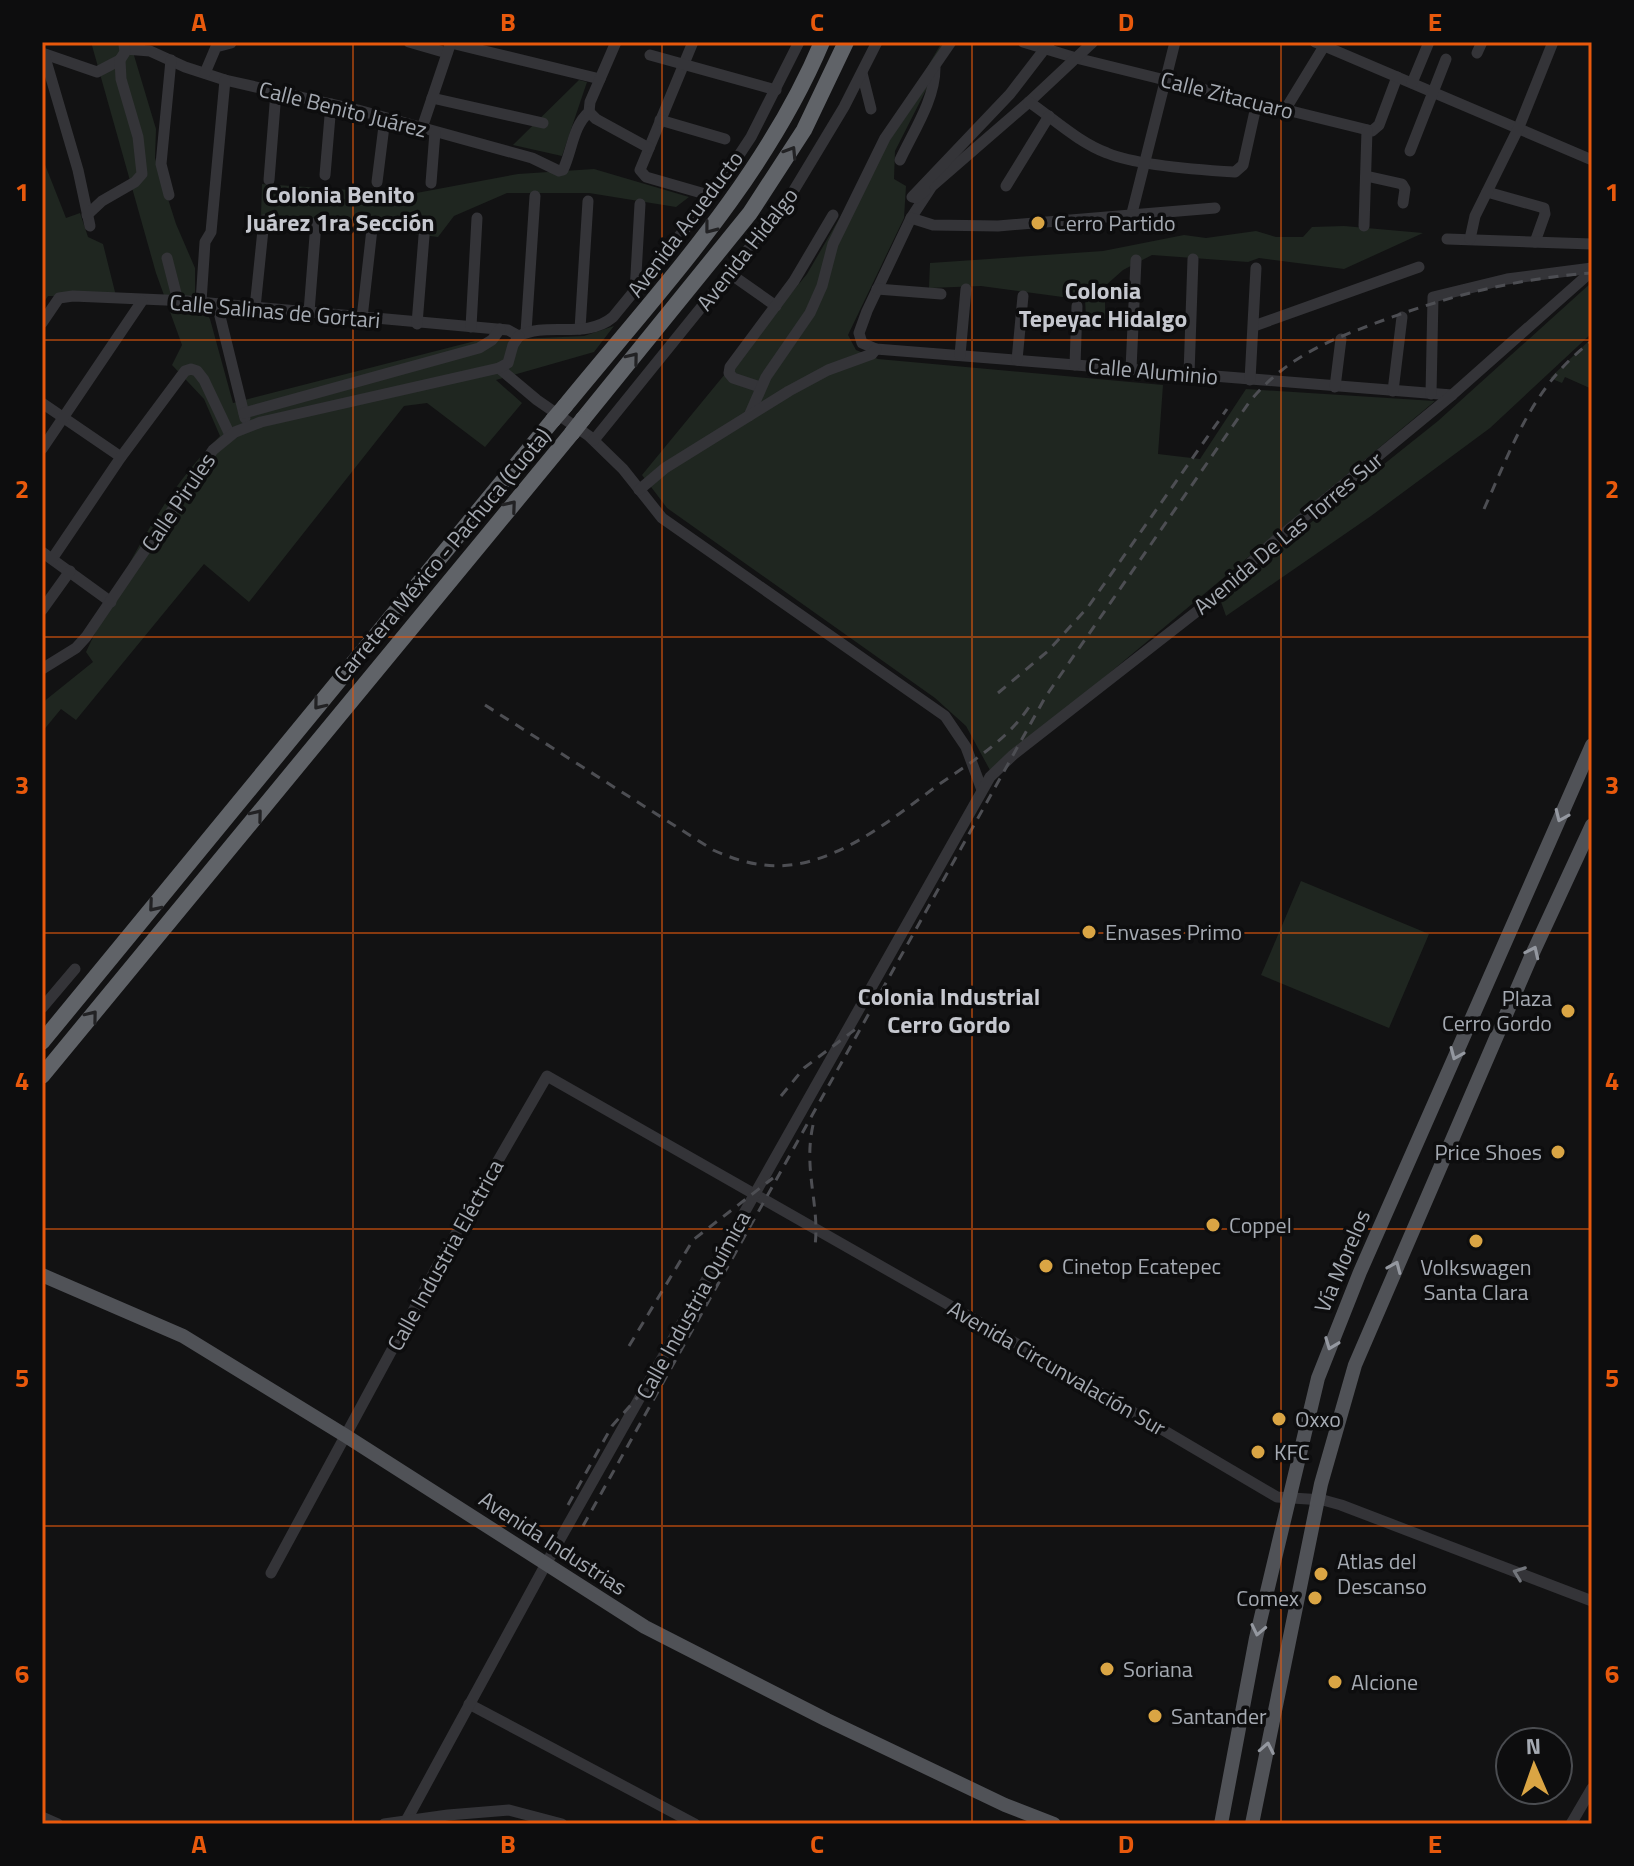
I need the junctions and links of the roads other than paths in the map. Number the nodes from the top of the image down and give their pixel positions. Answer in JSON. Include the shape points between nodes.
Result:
{"nodes":[{"id":1,"x":409,"y":42,"type":"edge"},
{"id":2,"x":616,"y":42,"type":"edge"},
{"id":3,"x":693,"y":42,"type":"edge"},
{"id":4,"x":799,"y":42,"type":"edge"},
{"id":5,"x":822,"y":42,"type":"edge"},
{"id":6,"x":846,"y":42,"type":"edge"},
{"id":7,"x":877,"y":42,"type":"edge"},
{"id":8,"x":951,"y":42,"type":"edge"},
{"id":9,"x":1023,"y":42,"type":"edge"},
{"id":10,"x":1093,"y":42,"type":"edge"},
{"id":11,"x":1175,"y":42,"type":"edge"},
{"id":12,"x":1429,"y":42,"type":"edge"},
{"id":13,"x":1553,"y":42,"type":"edge"},
{"id":14,"x":231,"y":43,"type":"edge"},
{"id":15,"x":1322,"y":43,"type":"edge"},
{"id":16,"x":1048,"y":45,"type":"edge"},
{"id":17,"x":449,"y":46,"type":"edge"},
{"id":18,"x":123,"y":50,"type":"edge"},
{"id":19,"x":43,"y":54,"type":"edge"},
{"id":20,"x":650,"y":55,"type":"dead end"},
{"id":21,"x":1076,"y":58,"type":"junction"},
{"id":22,"x":1446,"y":59,"type":"dead end"},
{"id":23,"x":171,"y":60,"type":"junction"},
{"id":24,"x":683,"y":65,"type":"junction"},
{"id":25,"x":935,"y":67,"type":"junction"},
{"id":26,"x":862,"y":72,"type":"junction"},
{"id":27,"x":205,"y":73,"type":"junction"},
{"id":28,"x":1397,"y":77,"type":"junction"},
{"id":29,"x":600,"y":79,"type":"junction"},
{"id":30,"x":1166,"y":79,"type":"junction"},
{"id":31,"x":225,"y":80,"type":"junction"},
{"id":32,"x":1412,"y":83,"type":"junction"},
{"id":33,"x":776,"y":90,"type":"junction"},
{"id":34,"x":276,"y":92,"type":"junction"},
{"id":35,"x":1434,"y":92,"type":"junction"},
{"id":36,"x":432,"y":98,"type":"junction"},
{"id":37,"x":1029,"y":102,"type":"junction"},
{"id":38,"x":1257,"y":102,"type":"junction"},
{"id":39,"x":331,"y":104,"type":"junction"},
{"id":40,"x":871,"y":109,"type":"dead end"},
{"id":41,"x":1285,"y":110,"type":"junction"},
{"id":42,"x":589,"y":112,"type":"junction"},
{"id":43,"x":1049,"y":116,"type":"junction"},
{"id":44,"x":385,"y":118,"type":"junction"},
{"id":45,"x":660,"y":120,"type":"junction"},
{"id":46,"x":543,"y":123,"type":"dead end"},
{"id":47,"x":1519,"y":127,"type":"junction"},
{"id":48,"x":422,"y":128,"type":"junction"},
{"id":49,"x":1367,"y":130,"type":"junction"},
{"id":50,"x":435,"y":132,"type":"junction"},
{"id":51,"x":725,"y":139,"type":"dead end"},
{"id":52,"x":649,"y":148,"type":"junction"},
{"id":53,"x":1410,"y":151,"type":"dead end"},
{"id":54,"x":900,"y":160,"type":"dead end"},
{"id":55,"x":1592,"y":160,"type":"edge"},
{"id":56,"x":1145,"y":162,"type":"junction"},
{"id":57,"x":325,"y":175,"type":"dead end"},
{"id":58,"x":1366,"y":176,"type":"junction"},
{"id":59,"x":269,"y":180,"type":"dead end"},
{"id":60,"x":377,"y":182,"type":"dead end"},
{"id":61,"x":431,"y":183,"type":"dead end"},
{"id":62,"x":932,"y":186,"type":"junction"},
{"id":63,"x":1006,"y":186,"type":"dead end"},
{"id":64,"x":1487,"y":192,"type":"junction"},
{"id":65,"x":169,"y":195,"type":"dead end"},
{"id":66,"x":535,"y":196,"type":"dead end"},
{"id":67,"x":712,"y":196,"type":"junction"},
{"id":68,"x":588,"y":201,"type":"dead end"},
{"id":69,"x":1403,"y":203,"type":"dead end"},
{"id":70,"x":640,"y":204,"type":"dead end"},
{"id":71,"x":1215,"y":208,"type":"dead end"},
{"id":72,"x":1132,"y":213,"type":"junction"},
{"id":73,"x":833,"y":215,"type":"dead end"},
{"id":74,"x":477,"y":218,"type":"dead end"},
{"id":75,"x":911,"y":218,"type":"junction"},
{"id":76,"x":264,"y":220,"type":"dead end"},
{"id":77,"x":316,"y":223,"type":"dead end"},
{"id":78,"x":1364,"y":226,"type":"dead end"},
{"id":79,"x":372,"y":229,"type":"dead end"},
{"id":80,"x":424,"y":236,"type":"dead end"},
{"id":81,"x":1447,"y":239,"type":"dead end"},
{"id":82,"x":1470,"y":239,"type":"junction"},
{"id":83,"x":1535,"y":242,"type":"junction"},
{"id":84,"x":1592,"y":244,"type":"edge"},
{"id":85,"x":167,"y":258,"type":"dead end"},
{"id":86,"x":1193,"y":259,"type":"dead end"},
{"id":87,"x":1136,"y":260,"type":"dead end"},
{"id":88,"x":1419,"y":267,"type":"dead end"},
{"id":89,"x":1256,"y":268,"type":"dead end"},
{"id":90,"x":1592,"y":269,"type":"edge"},
{"id":91,"x":729,"y":273,"type":"junction"},
{"id":92,"x":877,"y":289,"type":"junction"},
{"id":93,"x":966,"y":289,"type":"dead end"},
{"id":94,"x":635,"y":292,"type":"junction"},
{"id":95,"x":941,"y":294,"type":"dead end"},
{"id":96,"x":1023,"y":296,"type":"dead end"},
{"id":97,"x":142,"y":301,"type":"junction"},
{"id":98,"x":178,"y":301,"type":"junction"},
{"id":99,"x":201,"y":302,"type":"junction"},
{"id":100,"x":217,"y":304,"type":"junction"},
{"id":101,"x":776,"y":306,"type":"junction"},
{"id":102,"x":1077,"y":306,"type":"dead end"},
{"id":103,"x":255,"y":308,"type":"junction"},
{"id":104,"x":309,"y":312,"type":"junction"},
{"id":105,"x":1402,"y":317,"type":"dead end"},
{"id":106,"x":362,"y":318,"type":"junction"},
{"id":107,"x":42,"y":323,"type":"edge"},
{"id":108,"x":417,"y":324,"type":"junction"},
{"id":109,"x":1254,"y":326,"type":"junction"},
{"id":110,"x":471,"y":327,"type":"junction"},
{"id":111,"x":500,"y":329,"type":"junction"},
{"id":112,"x":580,"y":329,"type":"junction"},
{"id":113,"x":523,"y":334,"type":"junction"},
{"id":114,"x":1341,"y":339,"type":"dead end"},
{"id":115,"x":876,"y":349,"type":"junction"},
{"id":116,"x":960,"y":355,"type":"junction"},
{"id":117,"x":1017,"y":360,"type":"junction"},
{"id":118,"x":414,"y":365,"type":"junction"},
{"id":119,"x":1075,"y":365,"type":"junction"},
{"id":120,"x":499,"y":368,"type":"junction"},
{"id":121,"x":1131,"y":369,"type":"junction"},
{"id":122,"x":1189,"y":374,"type":"junction"},
{"id":123,"x":1250,"y":380,"type":"junction"},
{"id":124,"x":417,"y":387,"type":"junction"},
{"id":125,"x":760,"y":387,"type":"junction"},
{"id":126,"x":1335,"y":387,"type":"junction"},
{"id":127,"x":1393,"y":391,"type":"junction"},
{"id":128,"x":1431,"y":394,"type":"junction"},
{"id":129,"x":1452,"y":395,"type":"junction"},
{"id":130,"x":42,"y":403,"type":"edge"},
{"id":131,"x":244,"y":413,"type":"junction"},
{"id":132,"x":749,"y":416,"type":"junction"},
{"id":133,"x":65,"y":418,"type":"junction"},
{"id":134,"x":247,"y":426,"type":"junction"},
{"id":135,"x":230,"y":435,"type":"junction"},
{"id":136,"x":594,"y":440,"type":"junction"},
{"id":137,"x":42,"y":449,"type":"edge"},
{"id":138,"x":121,"y":457,"type":"junction"},
{"id":139,"x":639,"y":490,"type":"junction"},
{"id":140,"x":47,"y":555,"type":"edge"},
{"id":141,"x":70,"y":571,"type":"junction"},
{"id":142,"x":111,"y":602,"type":"junction"},
{"id":143,"x":42,"y":610,"type":"edge"},
{"id":144,"x":42,"y":669,"type":"edge"},
{"id":145,"x":1592,"y":745,"type":"edge"},
{"id":146,"x":982,"y":790,"type":"junction"},
{"id":147,"x":1592,"y":825,"type":"edge"},
{"id":148,"x":75,"y":969,"type":"dead end"},
{"id":149,"x":42,"y":1008,"type":"edge"},
{"id":150,"x":42,"y":1042,"type":"edge"},
{"id":151,"x":42,"y":1076,"type":"edge"},
{"id":152,"x":547,"y":1076,"type":"joint"},
{"id":153,"x":756,"y":1194,"type":"junction"},
{"id":154,"x":42,"y":1275,"type":"edge"},
{"id":155,"x":346,"y":1436,"type":"junction"},
{"id":156,"x":1290,"y":1500,"type":"junction"},
{"id":157,"x":1318,"y":1500,"type":"junction"},
{"id":158,"x":546,"y":1564,"type":"junction"},
{"id":159,"x":271,"y":1573,"type":"dead end"},
{"id":160,"x":1592,"y":1601,"type":"edge"},
{"id":161,"x":469,"y":1704,"type":"junction"},
{"id":162,"x":1592,"y":1788,"type":"edge"},
{"id":163,"x":42,"y":1817,"type":"edge"},
{"id":164,"x":406,"y":1821,"type":"junction"},
{"id":165,"x":58,"y":1824,"type":"edge"},
{"id":166,"x":384,"y":1824,"type":"edge"},
{"id":167,"x":562,"y":1824,"type":"edge"},
{"id":168,"x":695,"y":1824,"type":"edge"},
{"id":169,"x":1054,"y":1824,"type":"edge"},
{"id":170,"x":1221,"y":1824,"type":"edge"},
{"id":171,"x":1252,"y":1824,"type":"edge"},
{"id":172,"x":1571,"y":1824,"type":"edge"}],
"edges":[{"from":1,"to":17,"type":"street"},
{"from":2,"to":29,"type":"street"},
{"from":3,"to":24,"type":"street"},
{"from":4,"to":33,"type":"street","name":"Avenida Acueducto"},
{"from":5,"to":150,"type":"highway","name":"Carretera México - Pachuca (Cuota)","one_way":true,"bridge":true,"via":[[791,109],[706,234]]},
{"from":151,"to":6,"type":"highway","name":"Carretera México - Pachuca (Cuota)","one_way":true,"bridge":true,"via":[[750,213],[804,130]]},
{"from":7,"to":26,"type":"street","name":"Avenida Hidalgo"},
{"from":8,"to":25,"type":"street"},
{"from":9,"to":16,"type":"street","name":"Calle Zitacuaro"},
{"from":10,"to":21,"type":"street"},
{"from":11,"to":30,"type":"street"},
{"from":12,"to":32,"type":"street"},
{"from":13,"to":47,"type":"street"},
{"from":14,"to":27,"type":"street","via":[[216,47]]},
{"from":15,"to":28,"type":"street"},
{"from":15,"to":41,"type":"street"},
{"from":16,"to":21,"type":"street","name":"Calle Zitacuaro"},
{"from":16,"to":62,"type":"street","via":[[1010,94],[912,197]]},
{"from":17,"to":29,"type":"street"},
{"from":17,"to":36,"type":"street"},
{"from":18,"to":19,"type":"street","via":[[97,72]]},
{"from":18,"to":19,"type":"street","via":[[124,93],[140,148],[140,178],[102,201],[89,221]]},
{"from":18,"to":23,"type":"street","name":"Calle Benito Juárez","via":[[140,49]]},
{"from":20,"to":24,"type":"street"},
{"from":21,"to":30,"type":"street","name":"Calle Zitacuaro"},
{"from":21,"to":37,"type":"street"},
{"from":22,"to":35,"type":"street"},
{"from":23,"to":27,"type":"street","name":"Calle Benito Juárez"},
{"from":23,"to":65,"type":"street","via":[[161,164]]},
{"from":24,"to":33,"type":"street"},
{"from":24,"to":45,"type":"street"},
{"from":25,"to":54,"type":"street","via":[[930,97]]},
{"from":25,"to":125,"type":"street","via":[[885,138],[833,244],[810,313]]},
{"from":26,"to":40,"type":"street"},
{"from":26,"to":91,"type":"street","name":"Avenida Hidalgo","via":[[788,200]]},
{"from":27,"to":31,"type":"street","name":"Calle Benito Juárez"},
{"from":28,"to":32,"type":"street"},
{"from":28,"to":49,"type":"street","via":[[1378,128]]},
{"from":29,"to":42,"type":"street"},
{"from":30,"to":38,"type":"street","name":"Calle Zitacuaro"},
{"from":30,"to":56,"type":"street"},
{"from":31,"to":34,"type":"street","name":"Calle Benito Juárez"},
{"from":31,"to":99,"type":"street"},
{"from":32,"to":35,"type":"street"},
{"from":33,"to":67,"type":"street","name":"Avenida Acueducto"},
{"from":34,"to":39,"type":"street","name":"Calle Benito Juárez"},
{"from":34,"to":59,"type":"street"},
{"from":35,"to":47,"type":"street"},
{"from":35,"to":53,"type":"street"},
{"from":36,"to":46,"type":"street"},
{"from":36,"to":48,"type":"street"},
{"from":37,"to":43,"type":"street"},
{"from":37,"to":62,"type":"street"},
{"from":38,"to":41,"type":"street","name":"Calle Zitacuaro"},
{"from":38,"to":56,"type":"street","via":[[1241,168],[1230,172]]},
{"from":39,"to":44,"type":"street","name":"Calle Benito Juárez"},
{"from":39,"to":57,"type":"street"},
{"from":41,"to":49,"type":"street","name":"Calle Zitacuaro"},
{"from":42,"to":50,"type":"street","name":"Calle Benito Juárez","via":[[579,122],[561,170]]},
{"from":42,"to":52,"type":"street"},
{"from":43,"to":56,"type":"street","via":[[1102,151]]},
{"from":43,"to":63,"type":"street"},
{"from":44,"to":48,"type":"street","name":"Calle Benito Juárez"},
{"from":44,"to":60,"type":"street"},
{"from":45,"to":51,"type":"street"},
{"from":45,"to":52,"type":"street"},
{"from":47,"to":55,"type":"street"},
{"from":47,"to":64,"type":"street"},
{"from":48,"to":50,"type":"street","name":"Calle Benito Juárez"},
{"from":49,"to":58,"type":"street"},
{"from":50,"to":61,"type":"street"},
{"from":52,"to":67,"type":"street","via":[[641,173],[646,177]]},
{"from":56,"to":72,"type":"street"},
{"from":58,"to":69,"type":"street","via":[[1402,184]]},
{"from":58,"to":78,"type":"street"},
{"from":62,"to":75,"type":"street"},
{"from":64,"to":82,"type":"street"},
{"from":64,"to":83,"type":"street","via":[[1544,208]]},
{"from":66,"to":113,"type":"street"},
{"from":67,"to":94,"type":"street","name":"Avenida Acueducto"},
{"from":68,"to":112,"type":"street"},
{"from":70,"to":94,"type":"street"},
{"from":71,"to":72,"type":"street"},
{"from":72,"to":75,"type":"street","via":[[998,226],[933,225]]},
{"from":73,"to":101,"type":"street"},
{"from":74,"to":110,"type":"street"},
{"from":75,"to":92,"type":"street"},
{"from":76,"to":103,"type":"street"},
{"from":77,"to":104,"type":"street"},
{"from":79,"to":106,"type":"street"},
{"from":80,"to":108,"type":"street"},
{"from":81,"to":82,"type":"street"},
{"from":82,"to":83,"type":"street"},
{"from":83,"to":84,"type":"street"},
{"from":85,"to":98,"type":"street"},
{"from":86,"to":122,"type":"street"},
{"from":87,"to":121,"type":"street"},
{"from":88,"to":109,"type":"street"},
{"from":89,"to":109,"type":"street"},
{"from":90,"to":128,"type":"street","via":[[1507,279],[1433,297]]},
{"from":90,"to":129,"type":"street","name":"Avenida De Las Torres Sur"},
{"from":91,"to":101,"type":"street"},
{"from":91,"to":136,"type":"street","name":"Avenida Hidalgo"},
{"from":92,"to":95,"type":"street"},
{"from":92,"to":115,"type":"street","name":"Calle Aluminio","via":[[859,338]]},
{"from":93,"to":116,"type":"street"},
{"from":94,"to":112,"type":"street","name":"Avenida Acueducto","via":[[607,321]]},
{"from":96,"to":117,"type":"street"},
{"from":97,"to":98,"type":"street","name":"Calle Salinas de Gortari"},
{"from":97,"to":107,"type":"street","name":"Calle Salinas de Gortari","via":[[62,297]]},
{"from":97,"to":133,"type":"street"},
{"from":98,"to":99,"type":"street","name":"Calle Salinas de Gortari"},
{"from":99,"to":100,"type":"street","name":"Calle Salinas de Gortari"},
{"from":100,"to":103,"type":"street","name":"Calle Salinas de Gortari"},
{"from":100,"to":131,"type":"street"},
{"from":101,"to":125,"type":"street","via":[[730,367],[733,378]]},
{"from":102,"to":119,"type":"street"},
{"from":103,"to":104,"type":"street","name":"Calle Salinas de Gortari"},
{"from":104,"to":106,"type":"street","name":"Calle Salinas de Gortari"},
{"from":105,"to":127,"type":"street"},
{"from":106,"to":108,"type":"street","name":"Calle Salinas de Gortari"},
{"from":108,"to":110,"type":"street","name":"Calle Salinas de Gortari"},
{"from":109,"to":123,"type":"street"},
{"from":110,"to":111,"type":"street","name":"Calle Salinas de Gortari"},
{"from":111,"to":113,"type":"street","name":"Calle Salinas de Gortari"},
{"from":111,"to":118,"type":"street","via":[[479,348]]},
{"from":112,"to":113,"type":"street","name":"Avenida Acueducto"},
{"from":113,"to":120,"type":"street","via":[[508,363]]},
{"from":114,"to":126,"type":"street"},
{"from":115,"to":116,"type":"street","name":"Calle Aluminio"},
{"from":115,"to":132,"type":"street"},
{"from":116,"to":117,"type":"street","name":"Calle Aluminio"},
{"from":117,"to":119,"type":"street","name":"Calle Aluminio"},
{"from":118,"to":124,"type":"street"},
{"from":118,"to":131,"type":"street"},
{"from":119,"to":121,"type":"street","name":"Calle Aluminio"},
{"from":120,"to":124,"type":"street","name":"Calle Pirules"},
{"from":120,"to":136,"type":"street"},
{"from":121,"to":122,"type":"street","name":"Calle Aluminio"},
{"from":122,"to":123,"type":"street","name":"Calle Aluminio"},
{"from":123,"to":126,"type":"street","name":"Calle Aluminio"},
{"from":124,"to":134,"type":"street","name":"Calle Pirules"},
{"from":125,"to":132,"type":"street"},
{"from":126,"to":127,"type":"street","name":"Calle Aluminio"},
{"from":127,"to":128,"type":"street","name":"Calle Aluminio"},
{"from":128,"to":129,"type":"street","name":"Calle Aluminio"},
{"from":129,"to":146,"type":"street","name":"Avenida De Las Torres Sur","via":[[1177,627],[1009,758]]},
{"from":130,"to":133,"type":"street"},
{"from":131,"to":134,"type":"street"},
{"from":132,"to":139,"type":"street"},
{"from":133,"to":137,"type":"street"},
{"from":133,"to":138,"type":"street"},
{"from":134,"to":135,"type":"street","name":"Calle Pirules"},
{"from":135,"to":138,"type":"street","via":[[201,375],[191,369]]},
{"from":135,"to":142,"type":"street","name":"Calle Pirules","via":[[185,489]]},
{"from":136,"to":139,"type":"street"},
{"from":138,"to":140,"type":"street"},
{"from":139,"to":146,"type":"street","via":[[662,518],[945,716],[966,747]]},
{"from":140,"to":141,"type":"street"},
{"from":141,"to":142,"type":"street"},
{"from":141,"to":143,"type":"street"},
{"from":142,"to":144,"type":"street","name":"Calle Pirules","via":[[81,643]]},
{"from":145,"to":156,"type":"main road","name":"Vía Morelos","one_way":true,"via":[[1338,1325],[1312,1399]]},
{"from":146,"to":153,"type":"street","name":"Calle Industria Química"},
{"from":157,"to":147,"type":"main road","one_way":true,"via":[[1364,1340]]},
{"from":148,"to":149,"type":"street"},
{"from":152,"to":153,"type":"street","name":"Avenida Circunvalación Sur"},
{"from":152,"to":155,"type":"street","name":"Calle Industria Eléctrica"},
{"from":153,"to":156,"type":"street","name":"Avenida Circunvalación Sur"},
{"from":153,"to":158,"type":"street","name":"Calle Industria Química"},
{"from":154,"to":155,"type":"main road","name":"Avenida Industrias","via":[[183,1336]]},
{"from":155,"to":158,"type":"main road","name":"Avenida Industrias"},
{"from":155,"to":159,"type":"street","name":"Calle Industria Eléctrica"},
{"from":156,"to":157,"type":"street","name":"Avenida Circunvalación Sur"},
{"from":156,"to":170,"type":"main road","name":"Vía Morelos","one_way":true,"via":[[1256,1638]]},
{"from":160,"to":157,"type":"street","name":"Avenida Circunvalación Sur","one_way":true},
{"from":171,"to":157,"type":"main road","one_way":true},
{"from":158,"to":161,"type":"street","name":"Calle Industria Química"},
{"from":158,"to":169,"type":"main road","name":"Avenida Industrias","via":[[610,1607],[704,1658],[991,1799]]},
{"from":161,"to":164,"type":"street","name":"Calle Industria Química"},
{"from":161,"to":168,"type":"street"},
{"from":162,"to":172,"type":"street"},
{"from":163,"to":165,"type":"street"},
{"from":164,"to":166,"type":"street"},
{"from":164,"to":167,"type":"street","via":[[509,1810]]}]}
